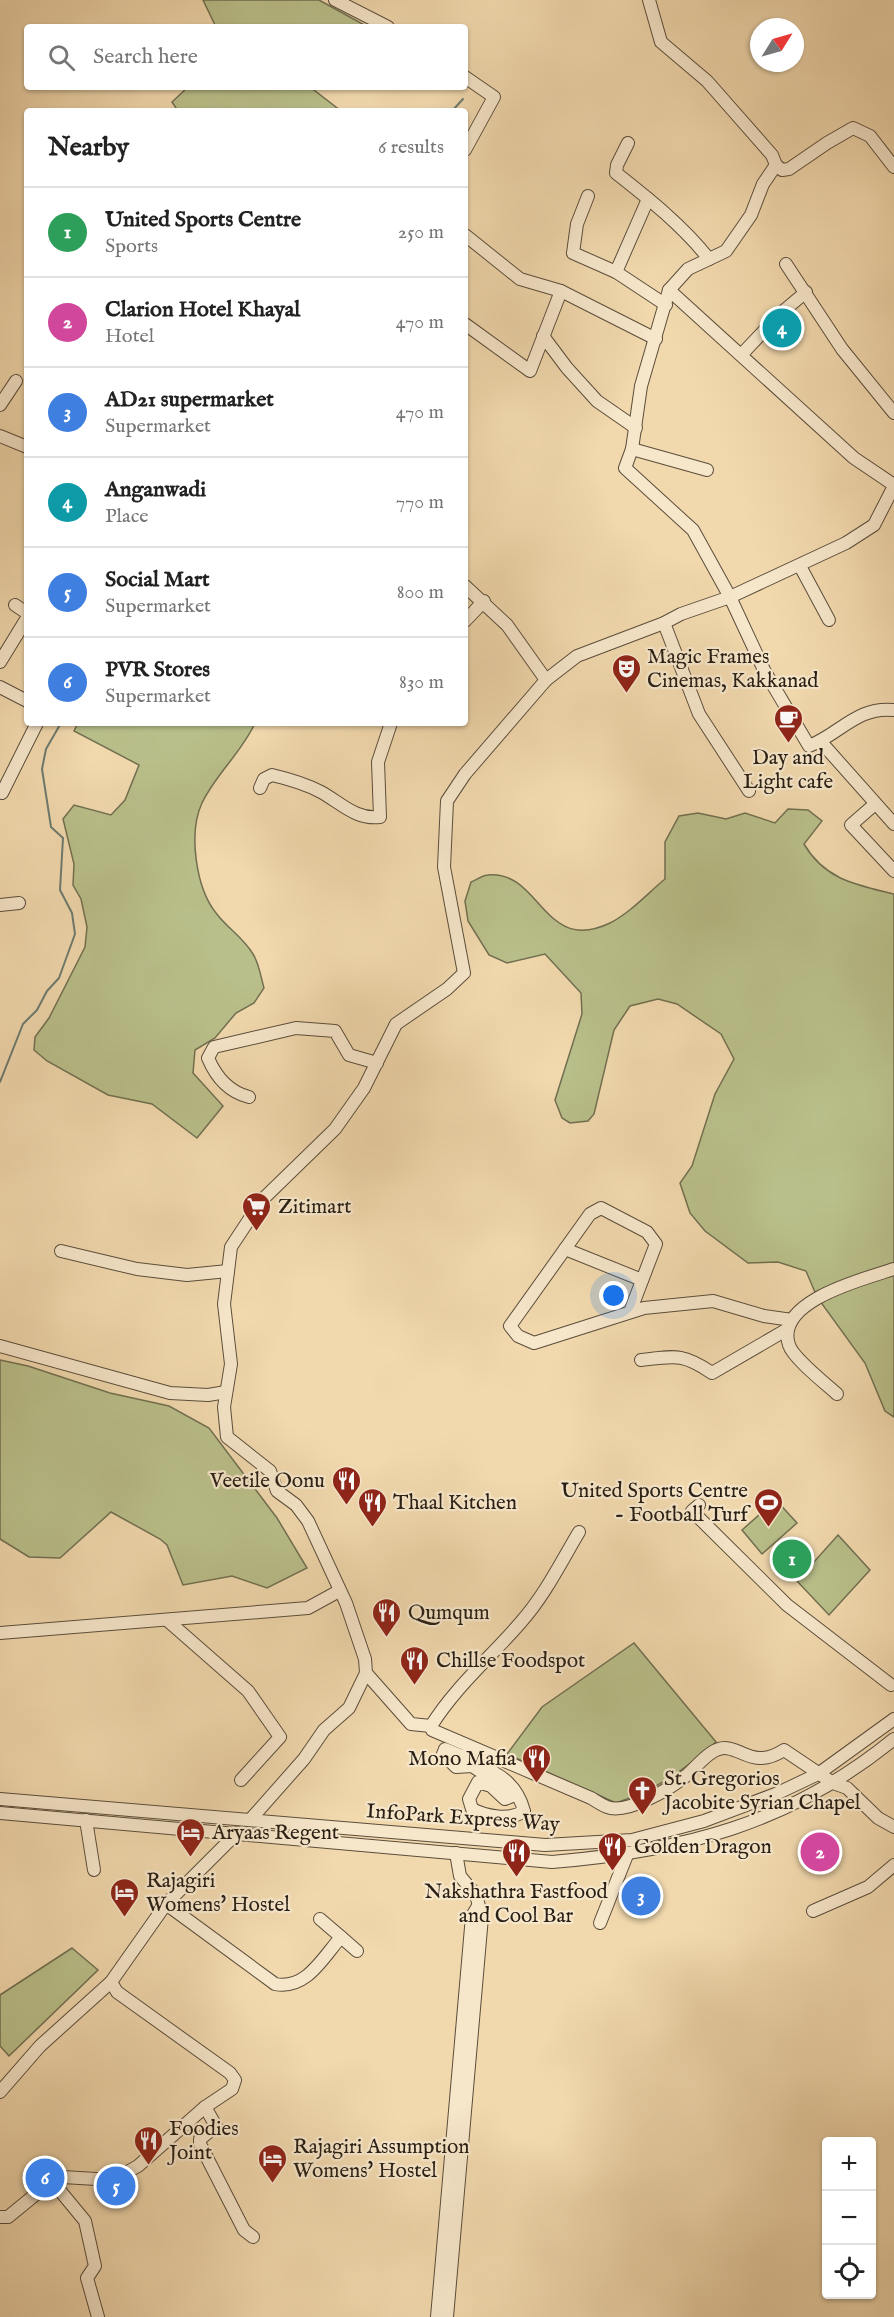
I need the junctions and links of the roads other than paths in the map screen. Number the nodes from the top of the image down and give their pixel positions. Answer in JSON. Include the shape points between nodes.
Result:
{"nodes":[{"id":1,"x":335,"y":0,"type":"edge"},
{"id":2,"x":649,"y":0,"type":"edge"},
{"id":3,"x":382,"y":24,"type":"edge"},
{"id":4,"x":468,"y":79,"type":"edge"},
{"id":5,"x":628,"y":143,"type":"dead end"},
{"id":6,"x":468,"y":145,"type":"edge"},
{"id":7,"x":776,"y":165,"type":"junction"},
{"id":8,"x":894,"y":166,"type":"edge"},
{"id":9,"x":588,"y":196,"type":"dead end"},
{"id":10,"x":648,"y":199,"type":"junction"},
{"id":11,"x":468,"y":237,"type":"edge"},
{"id":12,"x":709,"y":259,"type":"junction"},
{"id":13,"x":786,"y":264,"type":"dead end"},
{"id":14,"x":616,"y":272,"type":"junction"},
{"id":15,"x":669,"y":290,"type":"junction"},
{"id":16,"x":561,"y":291,"type":"junction"},
{"id":17,"x":806,"y":292,"type":"junction"},
{"id":18,"x":666,"y":305,"type":"junction"},
{"id":19,"x":468,"y":326,"type":"edge"},
{"id":20,"x":543,"y":336,"type":"junction"},
{"id":21,"x":656,"y":339,"type":"junction"},
{"id":22,"x":742,"y":354,"type":"junction"},
{"id":23,"x":16,"y":381,"type":"dead end"},
{"id":24,"x":0,"y":405,"type":"edge"},
{"id":25,"x":894,"y":413,"type":"edge"},
{"id":26,"x":636,"y":428,"type":"junction"},
{"id":27,"x":0,"y":436,"type":"edge"},
{"id":28,"x":24,"y":446,"type":"edge"},
{"id":29,"x":632,"y":449,"type":"junction"},
{"id":30,"x":707,"y":470,"type":"dead end"},
{"id":31,"x":894,"y":486,"type":"edge"},
{"id":32,"x":800,"y":566,"type":"junction"},
{"id":33,"x":468,"y":588,"type":"edge"},
{"id":34,"x":730,"y":597,"type":"junction"},
{"id":35,"x":484,"y":601,"type":"junction"},
{"id":36,"x":15,"y":605,"type":"dead end"},
{"id":37,"x":24,"y":611,"type":"edge"},
{"id":38,"x":468,"y":618,"type":"edge"},
{"id":39,"x":829,"y":620,"type":"dead end"},
{"id":40,"x":664,"y":622,"type":"junction"},
{"id":41,"x":24,"y":623,"type":"edge"},
{"id":42,"x":0,"y":662,"type":"edge"},
{"id":43,"x":546,"y":680,"type":"junction"},
{"id":44,"x":0,"y":687,"type":"edge"},
{"id":45,"x":24,"y":699,"type":"edge"},
{"id":46,"x":894,"y":710,"type":"edge"},
{"id":47,"x":36,"y":726,"type":"edge"},
{"id":48,"x":390,"y":726,"type":"edge"},
{"id":49,"x":820,"y":742,"type":"junction"},
{"id":50,"x":260,"y":788,"type":"dead end"},
{"id":51,"x":749,"y":791,"type":"dead end"},
{"id":52,"x":0,"y":792,"type":"edge"},
{"id":53,"x":875,"y":804,"type":"junction"},
{"id":54,"x":894,"y":824,"type":"edge"},
{"id":55,"x":894,"y":872,"type":"edge"},
{"id":56,"x":19,"y":903,"type":"dead end"},
{"id":57,"x":0,"y":905,"type":"edge"},
{"id":58,"x":377,"y":1063,"type":"junction"},
{"id":59,"x":249,"y":1097,"type":"dead end"},
{"id":60,"x":565,"y":1249,"type":"junction"},
{"id":61,"x":61,"y":1251,"type":"dead end"},
{"id":62,"x":894,"y":1269,"type":"edge"},
{"id":63,"x":228,"y":1271,"type":"junction"},
{"id":64,"x":642,"y":1280,"type":"junction"},
{"id":65,"x":630,"y":1312,"type":"junction"},
{"id":66,"x":789,"y":1325,"type":"junction"},
{"id":67,"x":0,"y":1346,"type":"edge"},
{"id":68,"x":640,"y":1360,"type":"dead end"},
{"id":69,"x":226,"y":1392,"type":"junction"},
{"id":70,"x":837,"y":1394,"type":"dead end"},
{"id":71,"x":699,"y":1504,"type":"dead end"},
{"id":72,"x":579,"y":1532,"type":"dead end"},
{"id":73,"x":339,"y":1591,"type":"junction"},
{"id":74,"x":167,"y":1620,"type":"junction"},
{"id":75,"x":0,"y":1634,"type":"edge"},
{"id":76,"x":366,"y":1673,"type":"junction"},
{"id":77,"x":893,"y":1688,"type":"edge"},
{"id":78,"x":894,"y":1719,"type":"edge"},
{"id":79,"x":431,"y":1726,"type":"junction"},
{"id":80,"x":894,"y":1739,"type":"edge"},
{"id":81,"x":469,"y":1753,"type":"junction"},
{"id":82,"x":818,"y":1774,"type":"junction"},
{"id":83,"x":241,"y":1780,"type":"dead end"},
{"id":84,"x":833,"y":1783,"type":"junction"},
{"id":85,"x":0,"y":1799,"type":"edge"},
{"id":86,"x":0,"y":1813,"type":"edge"},
{"id":87,"x":86,"y":1820,"type":"junction"},
{"id":88,"x":250,"y":1820,"type":"junction"},
{"id":89,"x":894,"y":1827,"type":"edge"},
{"id":90,"x":237,"y":1833,"type":"junction"},
{"id":91,"x":456,"y":1853,"type":"junction"},
{"id":92,"x":627,"y":1855,"type":"junction"},
{"id":93,"x":894,"y":1865,"type":"edge"},
{"id":94,"x":94,"y":1870,"type":"dead end"},
{"id":95,"x":166,"y":1904,"type":"junction"},
{"id":96,"x":478,"y":1906,"type":"junction"},
{"id":97,"x":813,"y":1911,"type":"dead end"},
{"id":98,"x":320,"y":1919,"type":"dead end"},
{"id":99,"x":600,"y":1923,"type":"dead end"},
{"id":100,"x":341,"y":1937,"type":"junction"},
{"id":101,"x":357,"y":1951,"type":"dead end"},
{"id":102,"x":111,"y":1982,"type":"junction"},
{"id":103,"x":0,"y":2092,"type":"edge"},
{"id":104,"x":205,"y":2107,"type":"junction"},
{"id":105,"x":52,"y":2181,"type":"junction"},
{"id":106,"x":0,"y":2217,"type":"edge"},
{"id":107,"x":253,"y":2237,"type":"dead end"},
{"id":108,"x":97,"y":2317,"type":"edge"},
{"id":109,"x":436,"y":2317,"type":"edge"},
{"id":110,"x":447,"y":2317,"type":"edge"}],
"edges":[{"from":1,"to":3,"type":"street"},
{"from":2,"to":7,"type":"street","via":[[661,42],[707,81],[772,155]]},
{"from":4,"to":6,"type":"street","via":[[494,97]]},
{"from":5,"to":10,"type":"street","via":[[616,173]]},
{"from":7,"to":8,"type":"street","via":[[782,170],[789,169],[854,128],[870,136]]},
{"from":7,"to":12,"type":"street","via":[[763,184],[751,215],[726,251]]},
{"from":9,"to":14,"type":"street","via":[[577,224],[573,253]]},
{"from":10,"to":12,"type":"street","via":[[695,241]]},
{"from":10,"to":14,"type":"street"},
{"from":11,"to":16,"type":"street","via":[[520,279]]},
{"from":12,"to":15,"type":"street","via":[[688,269]]},
{"from":13,"to":17,"type":"street"},
{"from":14,"to":18,"type":"street"},
{"from":15,"to":18,"type":"street"},
{"from":15,"to":22,"type":"street"},
{"from":16,"to":20,"type":"street"},
{"from":16,"to":21,"type":"street"},
{"from":17,"to":22,"type":"street"},
{"from":17,"to":25,"type":"street","via":[[842,349]]},
{"from":18,"to":21,"type":"street"},
{"from":19,"to":20,"type":"street","via":[[530,371]]},
{"from":20,"to":26,"type":"street","via":[[597,401]]},
{"from":21,"to":26,"type":"street","via":[[641,386]]},
{"from":22,"to":31,"type":"street","via":[[854,458]]},
{"from":23,"to":24,"type":"street"},
{"from":26,"to":29,"type":"street"},
{"from":27,"to":28,"type":"street"},
{"from":29,"to":30,"type":"street"},
{"from":29,"to":34,"type":"street","via":[[625,468],[693,530]]},
{"from":31,"to":32,"type":"street","via":[[874,525]]},
{"from":32,"to":34,"type":"street"},
{"from":32,"to":39,"type":"street"},
{"from":33,"to":35,"type":"street"},
{"from":34,"to":40,"type":"street"},
{"from":34,"to":49,"type":"street","via":[[764,670],[809,747]]},
{"from":35,"to":38,"type":"street"},
{"from":35,"to":43,"type":"street","via":[[507,625]]},
{"from":36,"to":37,"type":"street"},
{"from":40,"to":43,"type":"street","via":[[577,656]]},
{"from":40,"to":51,"type":"street","via":[[699,714]]},
{"from":41,"to":42,"type":"street"},
{"from":43,"to":58,"type":"street","via":[[465,774],[447,801],[444,867],[464,973],[396,1024]]},
{"from":44,"to":45,"type":"street"},
{"from":46,"to":49,"type":"street","via":[[861,714]]},
{"from":47,"to":52,"type":"street"},
{"from":48,"to":50,"type":"street","via":[[378,762],[380,817],[367,818],[311,788],[272,775],[264,779]]},
{"from":49,"to":53,"type":"street"},
{"from":53,"to":54,"type":"street"},
{"from":53,"to":55,"type":"street","via":[[851,825]]},
{"from":56,"to":57,"type":"street"},
{"from":58,"to":59,"type":"street","via":[[349,1055],[335,1031],[296,1028],[214,1047],[208,1058],[211,1066],[225,1085]]},
{"from":58,"to":63,"type":"street","via":[[335,1129],[255,1208],[231,1246]]},
{"from":60,"to":64,"type":"street"},
{"from":60,"to":64,"type":"street","via":[[591,1214],[601,1208],[647,1232],[656,1244]]},
{"from":60,"to":65,"type":"street","via":[[510,1326],[518,1336],[534,1343]]},
{"from":61,"to":63,"type":"street","via":[[187,1275]]},
{"from":62,"to":66,"type":"street","via":[[832,1290],[795,1315]]},
{"from":63,"to":69,"type":"street","via":[[224,1304],[231,1364]]},
{"from":64,"to":65,"type":"street"},
{"from":65,"to":66,"type":"street","via":[[713,1301]]},
{"from":66,"to":68,"type":"street","via":[[712,1373],[693,1359],[675,1356]]},
{"from":66,"to":70,"type":"street","via":[[789,1347]]},
{"from":67,"to":69,"type":"street","via":[[170,1393]]},
{"from":69,"to":73,"type":"street","via":[[227,1437],[270,1471],[277,1491],[296,1505],[308,1521]]},
{"from":71,"to":77,"type":"street","via":[[692,1511],[787,1605]]},
{"from":72,"to":79,"type":"street","via":[[523,1620],[447,1701]]},
{"from":73,"to":74,"type":"street","via":[[308,1608]]},
{"from":73,"to":76,"type":"street","via":[[365,1659]]},
{"from":74,"to":75,"type":"street"},
{"from":74,"to":83,"type":"street","via":[[248,1691],[280,1737]]},
{"from":76,"to":79,"type":"street","via":[[411,1724]]},
{"from":76,"to":88,"type":"street","via":[[349,1708],[324,1730]]},
{"from":78,"to":82,"type":"street","name":"InfoPark Express Way"},
{"from":79,"to":81,"type":"street"},
{"from":80,"to":84,"type":"street","name":"InfoPark Express Way"},
{"from":81,"to":81,"type":"street","via":[[509,1781],[524,1811],[519,1815],[484,1815],[472,1809],[469,1799],[478,1782],[491,1786],[505,1798],[510,1797],[511,1791],[472,1766],[456,1767],[443,1754],[445,1749]]},
{"from":81,"to":82,"type":"street","via":[[591,1798],[609,1809],[630,1806],[665,1790],[721,1748],[734,1749],[754,1760],[772,1758],[784,1750]]},
{"from":82,"to":84,"type":"street"},
{"from":82,"to":88,"type":"street","name":"InfoPark Express Way","via":[[704,1821],[632,1840],[545,1845]]},
{"from":84,"to":89,"type":"street","via":[[847,1788],[878,1818]]},
{"from":84,"to":92,"type":"street","name":"InfoPark Express Way","via":[[752,1821],[675,1846]]},
{"from":85,"to":88,"type":"street","name":"InfoPark Express Way"},
{"from":86,"to":87,"type":"street","name":"InfoPark Express Way"},
{"from":87,"to":90,"type":"street","name":"InfoPark Express Way"},
{"from":87,"to":94,"type":"street"},
{"from":90,"to":91,"type":"street","name":"InfoPark Express Way"},
{"from":90,"to":95,"type":"street"},
{"from":91,"to":92,"type":"street","name":"InfoPark Express Way","via":[[552,1862]]},
{"from":91,"to":96,"type":"street","via":[[457,1869],[476,1894]]},
{"from":92,"to":99,"type":"street"},
{"from":93,"to":97,"type":"street","via":[[868,1887]]},
{"from":95,"to":100,"type":"street","via":[[263,1977],[286,1986],[306,1977]]},
{"from":95,"to":102,"type":"street"},
{"from":96,"to":109,"type":"street","via":[[472,1916]]},
{"from":96,"to":110,"type":"street","via":[[482,1917]]},
{"from":98,"to":100,"type":"street"},
{"from":100,"to":101,"type":"street"},
{"from":102,"to":103,"type":"street","via":[[40,2046]]},
{"from":102,"to":104,"type":"street","via":[[117,1992],[230,2073],[235,2080],[232,2089]]},
{"from":104,"to":105,"type":"street","via":[[138,2166],[113,2180],[63,2177]]},
{"from":104,"to":107,"type":"street","via":[[216,2126],[200,2139],[200,2144],[244,2230]]},
{"from":105,"to":106,"type":"street","via":[[8,2217]]},
{"from":105,"to":108,"type":"street","via":[[85,2221],[95,2266],[87,2278]]}]}
